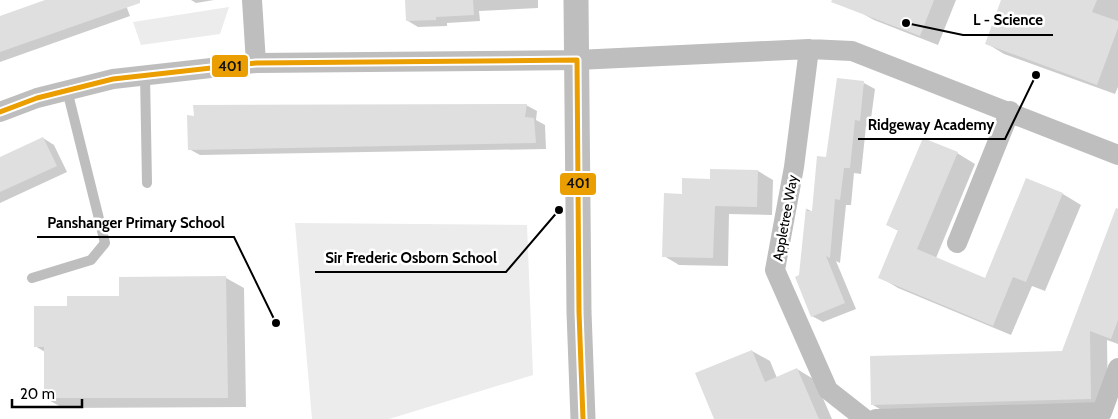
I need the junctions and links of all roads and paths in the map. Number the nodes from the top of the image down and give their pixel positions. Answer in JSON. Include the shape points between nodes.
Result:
{"nodes":[{"id":1,"x":252,"y":0,"type":"edge"},
{"id":2,"x":576,"y":0,"type":"edge"},
{"id":3,"x":809,"y":49,"type":"junction"},
{"id":4,"x":577,"y":60,"type":"junction"},
{"id":5,"x":256,"y":63,"type":"junction"},
{"id":6,"x":145,"y":75,"type":"junction"},
{"id":7,"x":67,"y":90,"type":"junction"},
{"id":8,"x":1010,"y":111,"type":"junction"},
{"id":9,"x":0,"y":112,"type":"edge"},
{"id":10,"x":1118,"y":155,"type":"edge"},
{"id":11,"x":147,"y":183,"type":"dead end"},
{"id":12,"x":957,"y":243,"type":"dead end"},
{"id":13,"x":32,"y":278,"type":"dead end"},
{"id":14,"x":1118,"y":368,"type":"edge"},
{"id":15,"x":583,"y":419,"type":"edge"},
{"id":16,"x":865,"y":419,"type":"edge"},
{"id":17,"x":876,"y":419,"type":"edge"}],
"edges":[{"from":1,"to":5,"type":"street"},
{"from":2,"to":4,"type":"street"},
{"from":3,"to":4,"type":"street"},
{"from":3,"to":8,"type":"street","via":[[852,51]]},
{"from":3,"to":16,"type":"street","name":"Appletree Way","via":[[794,167],[775,270],[828,390]]},
{"from":4,"to":5,"type":"street"},
{"from":4,"to":15,"type":"street"},
{"from":5,"to":6,"type":"street"},
{"from":6,"to":7,"type":"street"},
{"from":6,"to":11,"type":"lane"},
{"from":7,"to":9,"type":"street"},
{"from":7,"to":13,"type":"lane","via":[[105,243],[91,260]]},
{"from":8,"to":10,"type":"street"},
{"from":8,"to":12,"type":"street"},
{"from":14,"to":17,"type":"street","via":[[1102,412]]}]}
